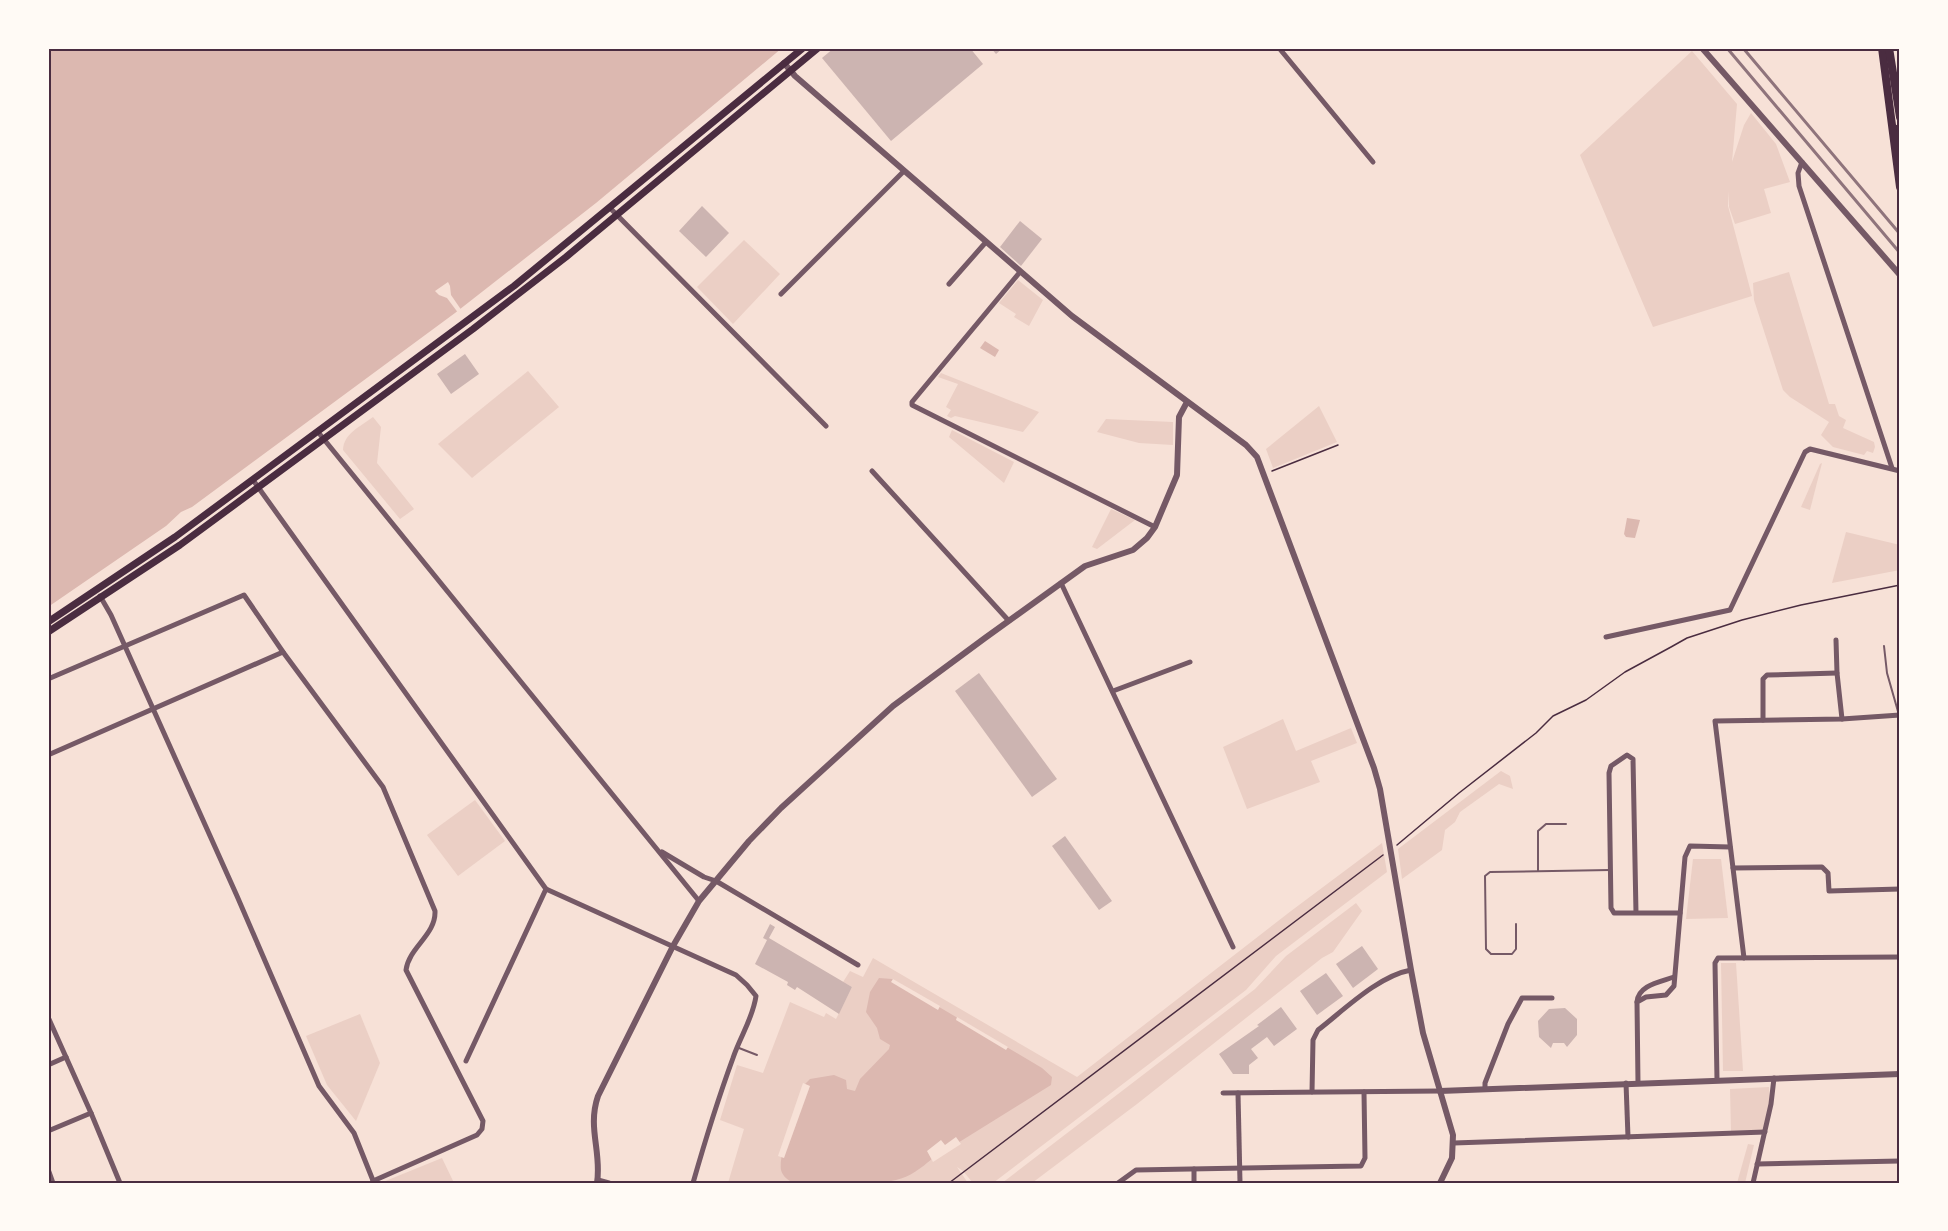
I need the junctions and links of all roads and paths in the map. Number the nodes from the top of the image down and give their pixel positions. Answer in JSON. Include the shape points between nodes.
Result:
{"nodes":[{"id":1,"x":802,"y":48,"type":"edge"},
{"id":2,"x":818,"y":48,"type":"edge"},
{"id":3,"x":1280,"y":48,"type":"edge"},
{"id":4,"x":1702,"y":48,"type":"edge"},
{"id":5,"x":1882,"y":48,"type":"edge"},
{"id":6,"x":1889,"y":48,"type":"edge"},
{"id":7,"x":784,"y":63,"type":"junction"},
{"id":8,"x":790,"y":71,"type":"junction"},
{"id":9,"x":1896,"y":117,"type":"edge"},
{"id":10,"x":1900,"y":146,"type":"edge"},
{"id":11,"x":1374,"y":162,"type":"dead end"},
{"id":12,"x":1802,"y":162,"type":"junction"},
{"id":13,"x":904,"y":171,"type":"junction"},
{"id":14,"x":1900,"y":187,"type":"edge"},
{"id":15,"x":610,"y":208,"type":"junction"},
{"id":16,"x":616,"y":215,"type":"junction"},
{"id":17,"x":986,"y":242,"type":"junction"},
{"id":18,"x":1020,"y":272,"type":"junction"},
{"id":19,"x":1900,"y":274,"type":"edge"},
{"id":20,"x":949,"y":284,"type":"dead end"},
{"id":21,"x":781,"y":294,"type":"dead end"},
{"id":22,"x":1187,"y":402,"type":"junction"},
{"id":23,"x":826,"y":426,"type":"dead end"},
{"id":24,"x":318,"y":432,"type":"junction"},
{"id":25,"x":324,"y":440,"type":"junction"},
{"id":26,"x":1338,"y":446,"type":"dead end"},
{"id":27,"x":1892,"y":468,"type":"junction"},
{"id":28,"x":872,"y":471,"type":"dead end"},
{"id":29,"x":1900,"y":471,"type":"edge"},
{"id":30,"x":1265,"y":474,"type":"junction"},
{"id":31,"x":253,"y":480,"type":"junction"},
{"id":32,"x":258,"y":488,"type":"junction"},
{"id":33,"x":1155,"y":527,"type":"junction"},
{"id":34,"x":1061,"y":583,"type":"junction"},
{"id":35,"x":1900,"y":585,"type":"edge"},
{"id":36,"x":96,"y":591,"type":"junction"},
{"id":37,"x":101,"y":598,"type":"junction"},
{"id":38,"x":1009,"y":621,"type":"junction"},
{"id":39,"x":48,"y":622,"type":"edge"},
{"id":40,"x":48,"y":632,"type":"edge"},
{"id":41,"x":1606,"y":637,"type":"dead end"},
{"id":42,"x":1836,"y":640,"type":"dead end"},
{"id":43,"x":124,"y":645,"type":"junction"},
{"id":44,"x":1884,"y":646,"type":"dead end"},
{"id":45,"x":283,"y":652,"type":"junction"},
{"id":46,"x":1190,"y":663,"type":"dead end"},
{"id":47,"x":1837,"y":673,"type":"junction"},
{"id":48,"x":48,"y":679,"type":"edge"},
{"id":49,"x":1113,"y":691,"type":"junction"},
{"id":50,"x":153,"y":710,"type":"junction"},
{"id":51,"x":1900,"y":715,"type":"edge"},
{"id":52,"x":1842,"y":718,"type":"junction"},
{"id":53,"x":1763,"y":720,"type":"junction"},
{"id":54,"x":48,"y":755,"type":"edge"},
{"id":55,"x":1566,"y":824,"type":"dead end"},
{"id":56,"x":1730,"y":847,"type":"junction"},
{"id":57,"x":1390,"y":850,"type":"junction"},
{"id":58,"x":660,"y":851,"type":"junction"},
{"id":59,"x":1733,"y":868,"type":"junction"},
{"id":60,"x":1610,"y":870,"type":"junction"},
{"id":61,"x":1538,"y":871,"type":"junction"},
{"id":62,"x":716,"y":881,"type":"junction"},
{"id":63,"x":546,"y":889,"type":"junction"},
{"id":64,"x":1900,"y":889,"type":"edge"},
{"id":65,"x":699,"y":901,"type":"junction"},
{"id":66,"x":1636,"y":913,"type":"junction"},
{"id":67,"x":1680,"y":913,"type":"junction"},
{"id":68,"x":1516,"y":924,"type":"dead end"},
{"id":69,"x":674,"y":946,"type":"junction"},
{"id":70,"x":1233,"y":947,"type":"dead end"},
{"id":71,"x":1900,"y":957,"type":"edge"},
{"id":72,"x":1744,"y":958,"type":"junction"},
{"id":73,"x":858,"y":965,"type":"dead end"},
{"id":74,"x":1411,"y":970,"type":"junction"},
{"id":75,"x":1674,"y":977,"type":"junction"},
{"id":76,"x":1551,"y":998,"type":"dead end"},
{"id":77,"x":1637,"y":1002,"type":"junction"},
{"id":78,"x":48,"y":1017,"type":"edge"},
{"id":79,"x":737,"y":1047,"type":"junction"},
{"id":80,"x":757,"y":1054,"type":"dead end"},
{"id":81,"x":66,"y":1057,"type":"junction"},
{"id":82,"x":466,"y":1060,"type":"dead end"},
{"id":83,"x":48,"y":1065,"type":"edge"},
{"id":84,"x":1900,"y":1074,"type":"edge"},
{"id":85,"x":1774,"y":1078,"type":"junction"},
{"id":86,"x":1717,"y":1080,"type":"junction"},
{"id":87,"x":1626,"y":1083,"type":"junction"},
{"id":88,"x":1638,"y":1083,"type":"junction"},
{"id":89,"x":1485,"y":1089,"type":"junction"},
{"id":90,"x":1440,"y":1091,"type":"junction"},
{"id":91,"x":1312,"y":1092,"type":"junction"},
{"id":92,"x":1364,"y":1092,"type":"junction"},
{"id":93,"x":1223,"y":1093,"type":"dead end"},
{"id":94,"x":1238,"y":1093,"type":"junction"},
{"id":95,"x":91,"y":1113,"type":"junction"},
{"id":96,"x":48,"y":1131,"type":"edge"},
{"id":97,"x":1765,"y":1132,"type":"junction"},
{"id":98,"x":1628,"y":1137,"type":"junction"},
{"id":99,"x":1454,"y":1143,"type":"junction"},
{"id":100,"x":1900,"y":1161,"type":"edge"},
{"id":101,"x":1757,"y":1164,"type":"junction"},
{"id":102,"x":48,"y":1168,"type":"edge"},
{"id":103,"x":1239,"y":1168,"type":"junction"},
{"id":104,"x":1194,"y":1169,"type":"junction"},
{"id":105,"x":374,"y":1182,"type":"edge"},
{"id":106,"x":598,"y":1182,"type":"edge"},
{"id":107,"x":53,"y":1183,"type":"edge"},
{"id":108,"x":120,"y":1183,"type":"edge"},
{"id":109,"x":609,"y":1183,"type":"edge"},
{"id":110,"x":693,"y":1183,"type":"edge"},
{"id":111,"x":950,"y":1183,"type":"edge"},
{"id":112,"x":1118,"y":1183,"type":"edge"},
{"id":113,"x":1194,"y":1183,"type":"edge"},
{"id":114,"x":1240,"y":1183,"type":"edge"},
{"id":115,"x":1440,"y":1183,"type":"edge"},
{"id":116,"x":1753,"y":1183,"type":"edge"}],
"edges":[{"from":1,"to":7,"type":"main road"},
{"from":2,"to":8,"type":"main road"},
{"from":3,"to":11,"type":"street"},
{"from":4,"to":12,"type":"street"},
{"from":5,"to":9,"type":"main road"},
{"from":6,"to":9,"type":"main road"},
{"from":7,"to":8,"type":"street"},
{"from":7,"to":15,"type":"main road"},
{"from":8,"to":13,"type":"street"},
{"from":8,"to":16,"type":"main road"},
{"from":9,"to":10,"type":"main road"},
{"from":9,"to":14,"type":"main road"},
{"from":12,"to":19,"type":"street"},
{"from":12,"to":27,"type":"street","via":[[1799,186]]},
{"from":13,"to":17,"type":"street"},
{"from":13,"to":21,"type":"street"},
{"from":15,"to":16,"type":"street"},
{"from":15,"to":24,"type":"main road","via":[[514,286]]},
{"from":16,"to":23,"type":"street"},
{"from":16,"to":25,"type":"main road","via":[[521,293]]},
{"from":17,"to":18,"type":"street"},
{"from":17,"to":20,"type":"street"},
{"from":18,"to":22,"type":"street"},
{"from":18,"to":33,"type":"street","via":[[912,405]]},
{"from":22,"to":30,"type":"street","via":[[1252,450]]},
{"from":22,"to":33,"type":"street","via":[[1179,417],[1178,475]]},
{"from":24,"to":25,"type":"street"},
{"from":24,"to":31,"type":"main road"},
{"from":25,"to":32,"type":"main road"},
{"from":25,"to":58,"type":"street"},
{"from":26,"to":30,"type":"path"},
{"from":27,"to":29,"type":"street"},
{"from":27,"to":41,"type":"street","via":[[1810,449],[1730,610]]},
{"from":28,"to":38,"type":"street"},
{"from":30,"to":57,"type":"street","via":[[1374,768]]},
{"from":31,"to":32,"type":"street"},
{"from":31,"to":36,"type":"main road"},
{"from":32,"to":37,"type":"main road"},
{"from":32,"to":63,"type":"street"},
{"from":33,"to":34,"type":"street","via":[[1133,550],[1085,566]]},
{"from":34,"to":38,"type":"street"},
{"from":34,"to":49,"type":"street"},
{"from":35,"to":57,"type":"path","via":[[1742,620],[1671,646],[1625,672],[1587,700],[1553,716]]},
{"from":36,"to":37,"type":"street"},
{"from":36,"to":39,"type":"main road"},
{"from":37,"to":40,"type":"main road"},
{"from":37,"to":43,"type":"street"},
{"from":38,"to":62,"type":"street","via":[[887,711],[781,807]]},
{"from":42,"to":47,"type":"street"},
{"from":43,"to":45,"type":"street","via":[[244,595]]},
{"from":43,"to":48,"type":"street"},
{"from":43,"to":50,"type":"street"},
{"from":44,"to":51,"type":"lane","via":[[1887,673]]},
{"from":45,"to":50,"type":"street"},
{"from":45,"to":105,"type":"street","via":[[383,787],[435,911],[435,921],[407,961],[406,970],[483,1121],[477,1135]]},
{"from":46,"to":49,"type":"street"},
{"from":47,"to":52,"type":"street"},
{"from":47,"to":53,"type":"street","via":[[1767,675],[1763,679]]},
{"from":49,"to":70,"type":"street"},
{"from":50,"to":54,"type":"street"},
{"from":50,"to":105,"type":"street","via":[[319,1086],[354,1133]]},
{"from":51,"to":52,"type":"street"},
{"from":52,"to":53,"type":"street"},
{"from":53,"to":56,"type":"street","via":[[1715,721]]},
{"from":55,"to":61,"type":"lane","via":[[1546,824],[1538,831]]},
{"from":56,"to":59,"type":"street"},
{"from":56,"to":67,"type":"street","via":[[1690,846],[1685,857]]},
{"from":57,"to":74,"type":"street"},
{"from":57,"to":111,"type":"path"},
{"from":58,"to":62,"type":"street"},
{"from":58,"to":65,"type":"street"},
{"from":59,"to":64,"type":"street","via":[[1822,867],[1828,873],[1829,891]]},
{"from":59,"to":72,"type":"street"},
{"from":60,"to":61,"type":"lane"},
{"from":60,"to":66,"type":"street","via":[[1611,909],[1614,913]]},
{"from":60,"to":66,"type":"street","via":[[1609,773],[1611,766],[1627,755],[1633,759]]},
{"from":61,"to":68,"type":"lane","via":[[1490,872],[1485,876],[1486,949],[1491,954],[1512,954],[1516,949]]},
{"from":62,"to":65,"type":"street"},
{"from":62,"to":73,"type":"street"},
{"from":63,"to":69,"type":"street"},
{"from":63,"to":82,"type":"street"},
{"from":65,"to":69,"type":"street"},
{"from":66,"to":67,"type":"street"},
{"from":67,"to":75,"type":"street"},
{"from":69,"to":79,"type":"street","via":[[736,975],[756,996]]},
{"from":69,"to":106,"type":"street","via":[[594,1107]]},
{"from":71,"to":72,"type":"street"},
{"from":72,"to":86,"type":"street","via":[[1716,960]]},
{"from":74,"to":90,"type":"street"},
{"from":74,"to":91,"type":"street","via":[[1377,985],[1318,1030],[1313,1040]]},
{"from":75,"to":77,"type":"street","via":[[1642,989]]},
{"from":75,"to":77,"type":"street","via":[[1674,986],[1666,995]]},
{"from":76,"to":89,"type":"street","via":[[1521,998]]},
{"from":77,"to":88,"type":"street"},
{"from":78,"to":81,"type":"street"},
{"from":79,"to":80,"type":"lane"},
{"from":79,"to":110,"type":"street"},
{"from":81,"to":83,"type":"street"},
{"from":81,"to":95,"type":"street"},
{"from":84,"to":85,"type":"street"},
{"from":85,"to":86,"type":"street"},
{"from":85,"to":97,"type":"street"},
{"from":86,"to":88,"type":"street"},
{"from":87,"to":88,"type":"street"},
{"from":87,"to":89,"type":"street"},
{"from":87,"to":98,"type":"street"},
{"from":89,"to":90,"type":"street"},
{"from":90,"to":92,"type":"street"},
{"from":90,"to":99,"type":"street"},
{"from":91,"to":92,"type":"street"},
{"from":91,"to":94,"type":"street"},
{"from":92,"to":103,"type":"street","via":[[1365,1158],[1361,1166]]},
{"from":93,"to":94,"type":"street"},
{"from":94,"to":103,"type":"street"},
{"from":95,"to":96,"type":"street"},
{"from":95,"to":108,"type":"street"},
{"from":97,"to":98,"type":"street"},
{"from":97,"to":101,"type":"street"},
{"from":98,"to":99,"type":"street"},
{"from":99,"to":115,"type":"street","via":[[1452,1158]]},
{"from":100,"to":101,"type":"street"},
{"from":101,"to":116,"type":"street"},
{"from":102,"to":107,"type":"street"},
{"from":103,"to":104,"type":"street"},
{"from":103,"to":114,"type":"street"},
{"from":104,"to":112,"type":"street","via":[[1136,1170]]},
{"from":104,"to":113,"type":"street"},
{"from":106,"to":109,"type":"street"}]}
